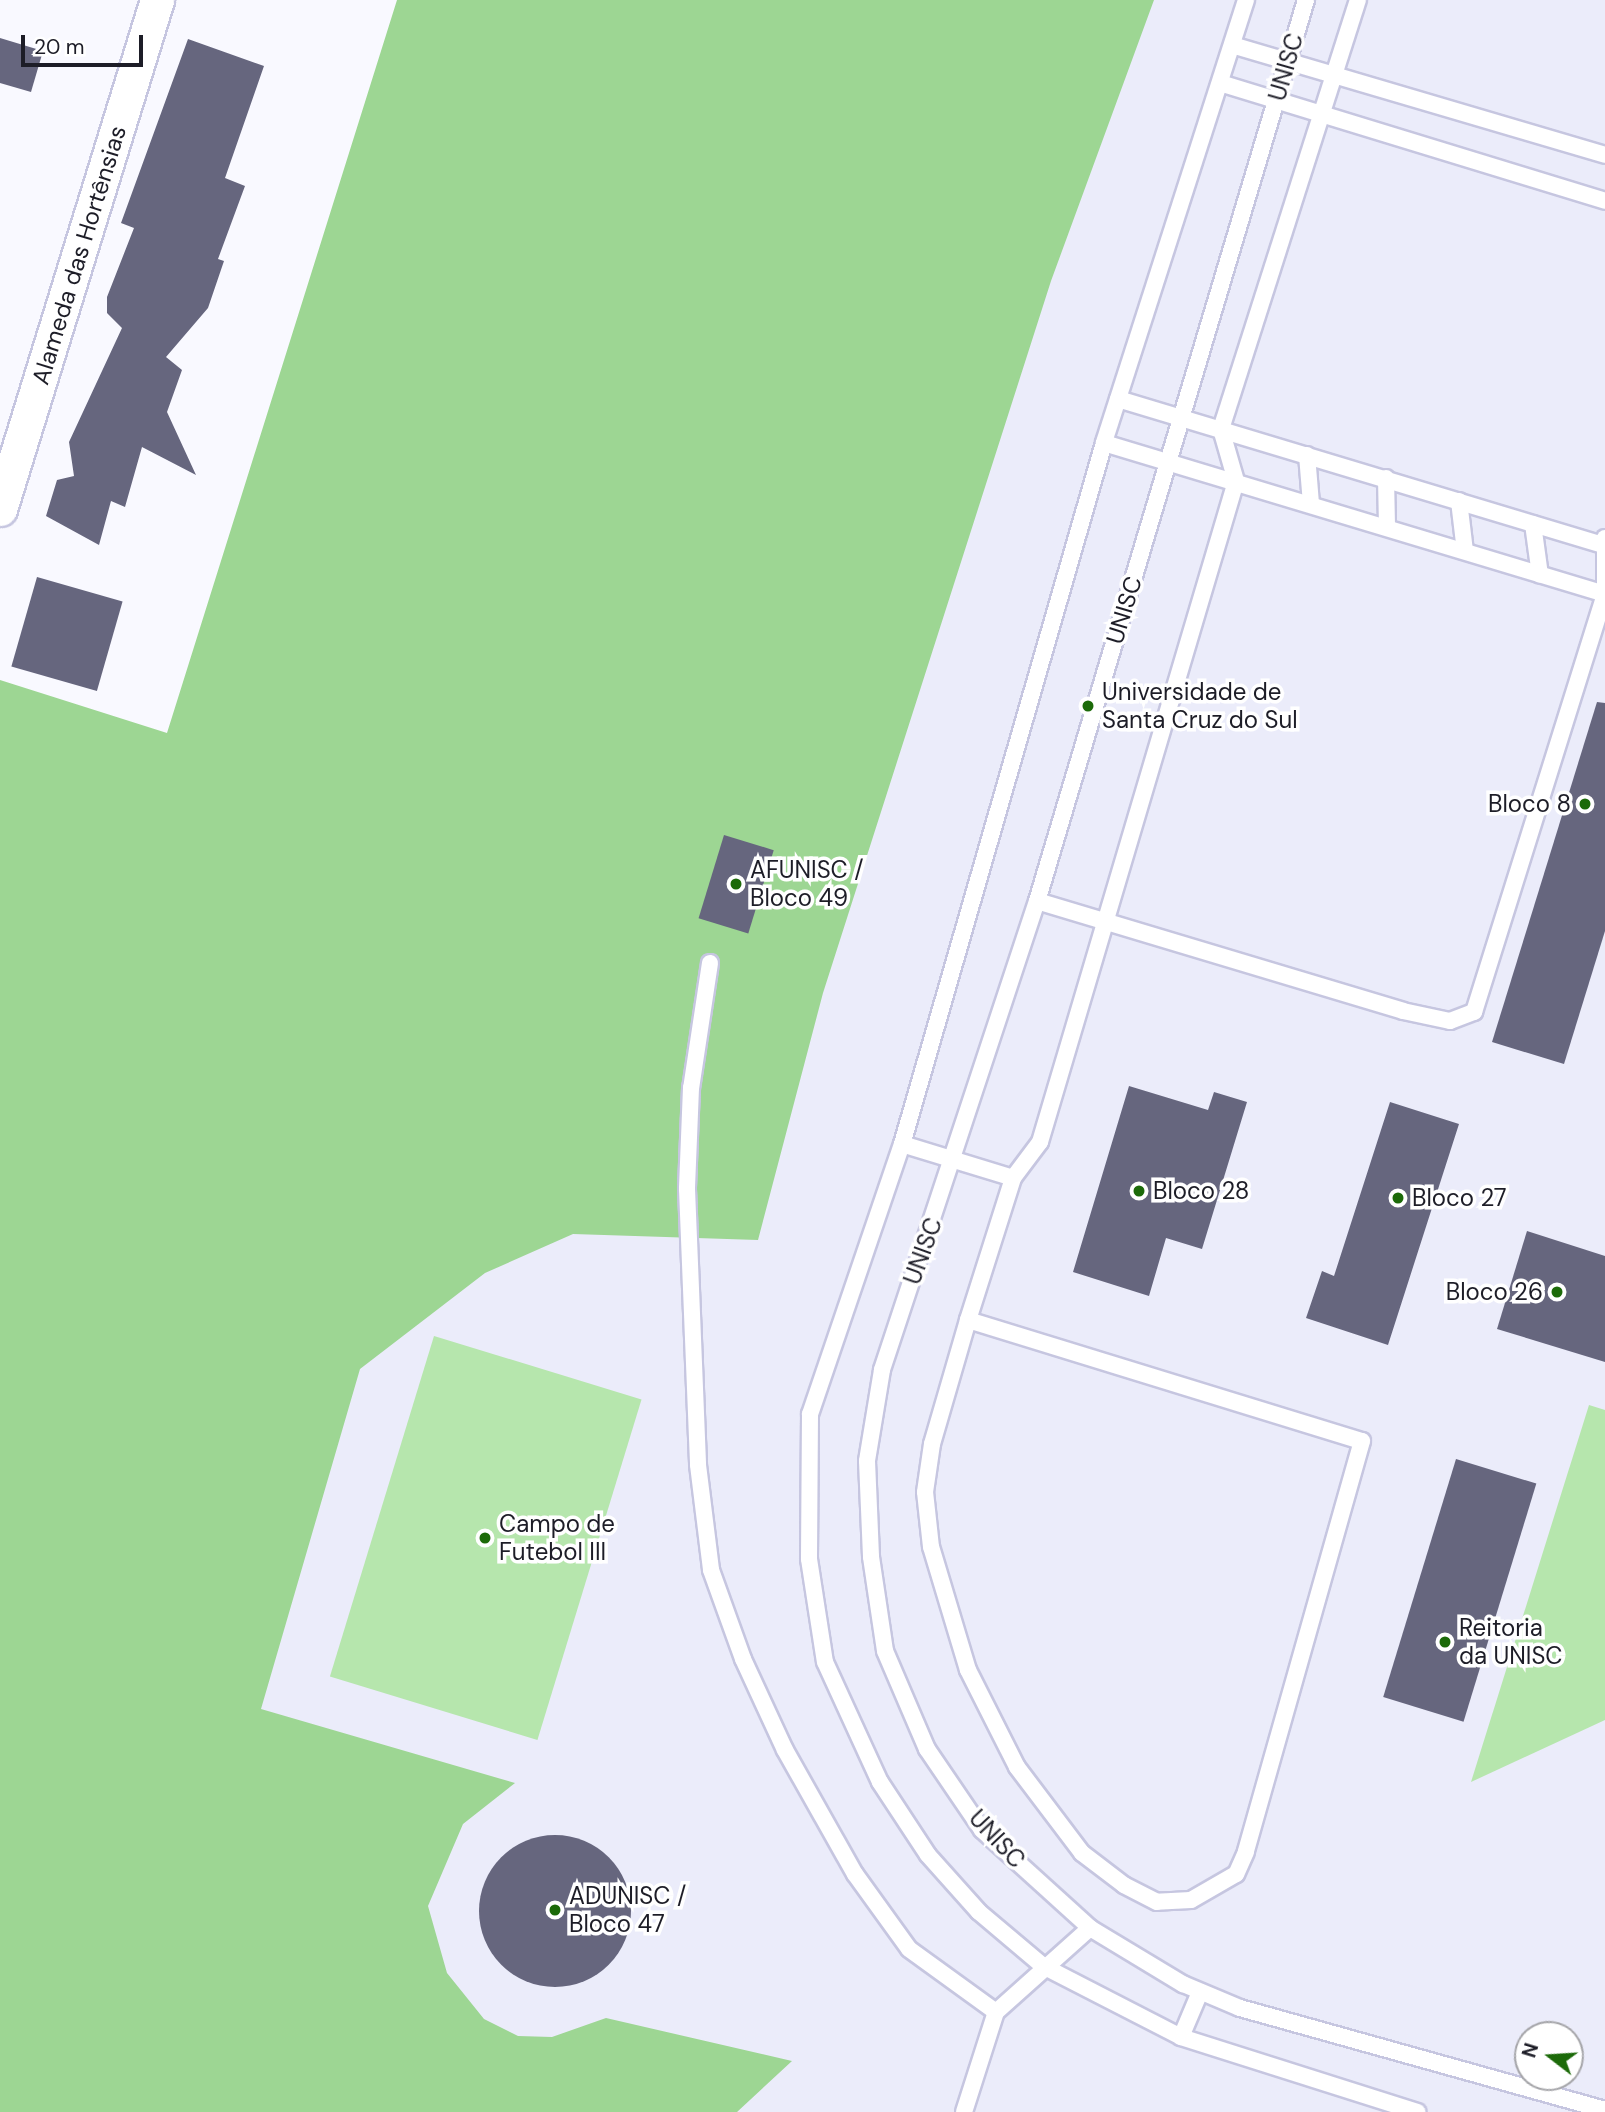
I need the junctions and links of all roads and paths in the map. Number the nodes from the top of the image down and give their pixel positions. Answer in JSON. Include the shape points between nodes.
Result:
{"nodes":[{"id":1,"x":157,"y":0,"type":"edge"},
{"id":2,"x":1246,"y":0,"type":"edge"},
{"id":3,"x":1306,"y":0,"type":"edge"},
{"id":4,"x":1358,"y":0,"type":"edge"},
{"id":5,"x":1232,"y":45,"type":"junction"},
{"id":6,"x":1288,"y":61,"type":"junction"},
{"id":7,"x":1336,"y":76,"type":"junction"},
{"id":8,"x":1220,"y":83,"type":"junction"},
{"id":9,"x":1277,"y":100,"type":"junction"},
{"id":10,"x":1318,"y":114,"type":"junction"},
{"id":11,"x":1605,"y":155,"type":"edge"},
{"id":12,"x":1605,"y":201,"type":"edge"},
{"id":13,"x":1118,"y":399,"type":"junction"},
{"id":14,"x":1181,"y":417,"type":"junction"},
{"id":15,"x":1221,"y":429,"type":"junction"},
{"id":16,"x":1104,"y":443,"type":"junction"},
{"id":17,"x":1307,"y":455,"type":"junction"},
{"id":18,"x":1168,"y":463,"type":"junction"},
{"id":19,"x":1386,"y":478,"type":"junction"},
{"id":20,"x":1236,"y":481,"type":"junction"},
{"id":21,"x":1460,"y":501,"type":"junction"},
{"id":22,"x":1311,"y":503,"type":"junction"},
{"id":23,"x":0,"y":509,"type":"edge"},
{"id":24,"x":1533,"y":524,"type":"junction"},
{"id":25,"x":1387,"y":526,"type":"junction"},
{"id":26,"x":1604,"y":542,"type":"edge"},
{"id":27,"x":1465,"y":551,"type":"junction"},
{"id":28,"x":1539,"y":575,"type":"junction"},
{"id":29,"x":1605,"y":594,"type":"edge"},
{"id":30,"x":1037,"y":901,"type":"junction"},
{"id":31,"x":1108,"y":922,"type":"junction"},
{"id":32,"x":710,"y":962,"type":"dead end"},
{"id":33,"x":902,"y":1144,"type":"junction"},
{"id":34,"x":956,"y":1161,"type":"junction"},
{"id":35,"x":1013,"y":1178,"type":"junction"},
{"id":36,"x":968,"y":1320,"type":"junction"},
{"id":37,"x":1090,"y":1928,"type":"junction"},
{"id":38,"x":1043,"y":1966,"type":"junction"},
{"id":39,"x":1200,"y":1992,"type":"junction"},
{"id":40,"x":996,"y":2012,"type":"junction"},
{"id":41,"x":1181,"y":2037,"type":"junction"},
{"id":42,"x":1605,"y":2110,"type":"edge"},
{"id":43,"x":964,"y":2112,"type":"edge"},
{"id":44,"x":1417,"y":2112,"type":"edge"}],
"edges":[{"from":1,"to":23,"type":"street","name":"Alameda das Hortênsias"},
{"from":2,"to":5,"type":"lane"},
{"from":3,"to":6,"type":"lane","name":"UNISC"},
{"from":4,"to":7,"type":"lane"},
{"from":5,"to":6,"type":"lane"},
{"from":5,"to":8,"type":"lane"},
{"from":6,"to":7,"type":"lane"},
{"from":6,"to":9,"type":"lane","name":"UNISC"},
{"from":7,"to":10,"type":"lane"},
{"from":7,"to":11,"type":"lane"},
{"from":8,"to":9,"type":"lane"},
{"from":8,"to":13,"type":"lane"},
{"from":9,"to":10,"type":"lane"},
{"from":9,"to":14,"type":"lane","name":"UNISC"},
{"from":10,"to":12,"type":"lane"},
{"from":10,"to":15,"type":"lane"},
{"from":13,"to":14,"type":"lane"},
{"from":13,"to":16,"type":"lane"},
{"from":14,"to":15,"type":"lane"},
{"from":14,"to":18,"type":"lane","name":"UNISC"},
{"from":15,"to":17,"type":"lane"},
{"from":15,"to":20,"type":"lane"},
{"from":16,"to":18,"type":"lane"},
{"from":16,"to":33,"type":"lane"},
{"from":17,"to":19,"type":"lane"},
{"from":17,"to":22,"type":"lane"},
{"from":18,"to":20,"type":"lane"},
{"from":18,"to":30,"type":"lane","name":"UNISC"},
{"from":19,"to":21,"type":"lane"},
{"from":19,"to":25,"type":"lane"},
{"from":20,"to":22,"type":"lane"},
{"from":20,"to":31,"type":"lane"},
{"from":21,"to":24,"type":"lane"},
{"from":21,"to":27,"type":"lane"},
{"from":22,"to":25,"type":"lane"},
{"from":24,"to":26,"type":"lane"},
{"from":24,"to":28,"type":"lane"},
{"from":25,"to":27,"type":"lane"},
{"from":26,"to":29,"type":"lane"},
{"from":27,"to":28,"type":"lane"},
{"from":28,"to":29,"type":"lane"},
{"from":29,"to":31,"type":"lane","via":[[1474,1013],[1450,1021],[1403,1011]]},
{"from":30,"to":31,"type":"lane"},
{"from":30,"to":34,"type":"lane","name":"UNISC"},
{"from":31,"to":35,"type":"lane","via":[[1040,1142]]},
{"from":32,"to":40,"type":"lane","via":[[691,1088],[687,1189],[698,1465],[711,1570],[743,1659],[780,1739],[855,1874],[909,1949]]},
{"from":33,"to":34,"type":"lane"},
{"from":33,"to":38,"type":"lane","via":[[810,1414],[809,1559],[825,1662],[880,1782],[928,1855],[979,1912]]},
{"from":34,"to":35,"type":"lane"},
{"from":34,"to":37,"type":"lane","name":"UNISC","via":[[882,1370],[867,1461],[871,1557],[885,1651],[927,1749],[982,1830]]},
{"from":35,"to":36,"type":"lane"},
{"from":36,"to":36,"type":"lane","via":[[932,1444],[925,1492],[931,1547],[968,1670],[1017,1767],[1082,1853],[1157,1902],[1191,1900],[1236,1874],[1246,1852],[1362,1441]]},
{"from":37,"to":38,"type":"lane"},
{"from":37,"to":39,"type":"lane","name":"UNISC"},
{"from":38,"to":40,"type":"lane"},
{"from":38,"to":41,"type":"lane"},
{"from":39,"to":41,"type":"lane"},
{"from":39,"to":42,"type":"lane","name":"UNISC","via":[[1240,2008]]},
{"from":40,"to":43,"type":"lane"},
{"from":41,"to":44,"type":"lane"}]}
